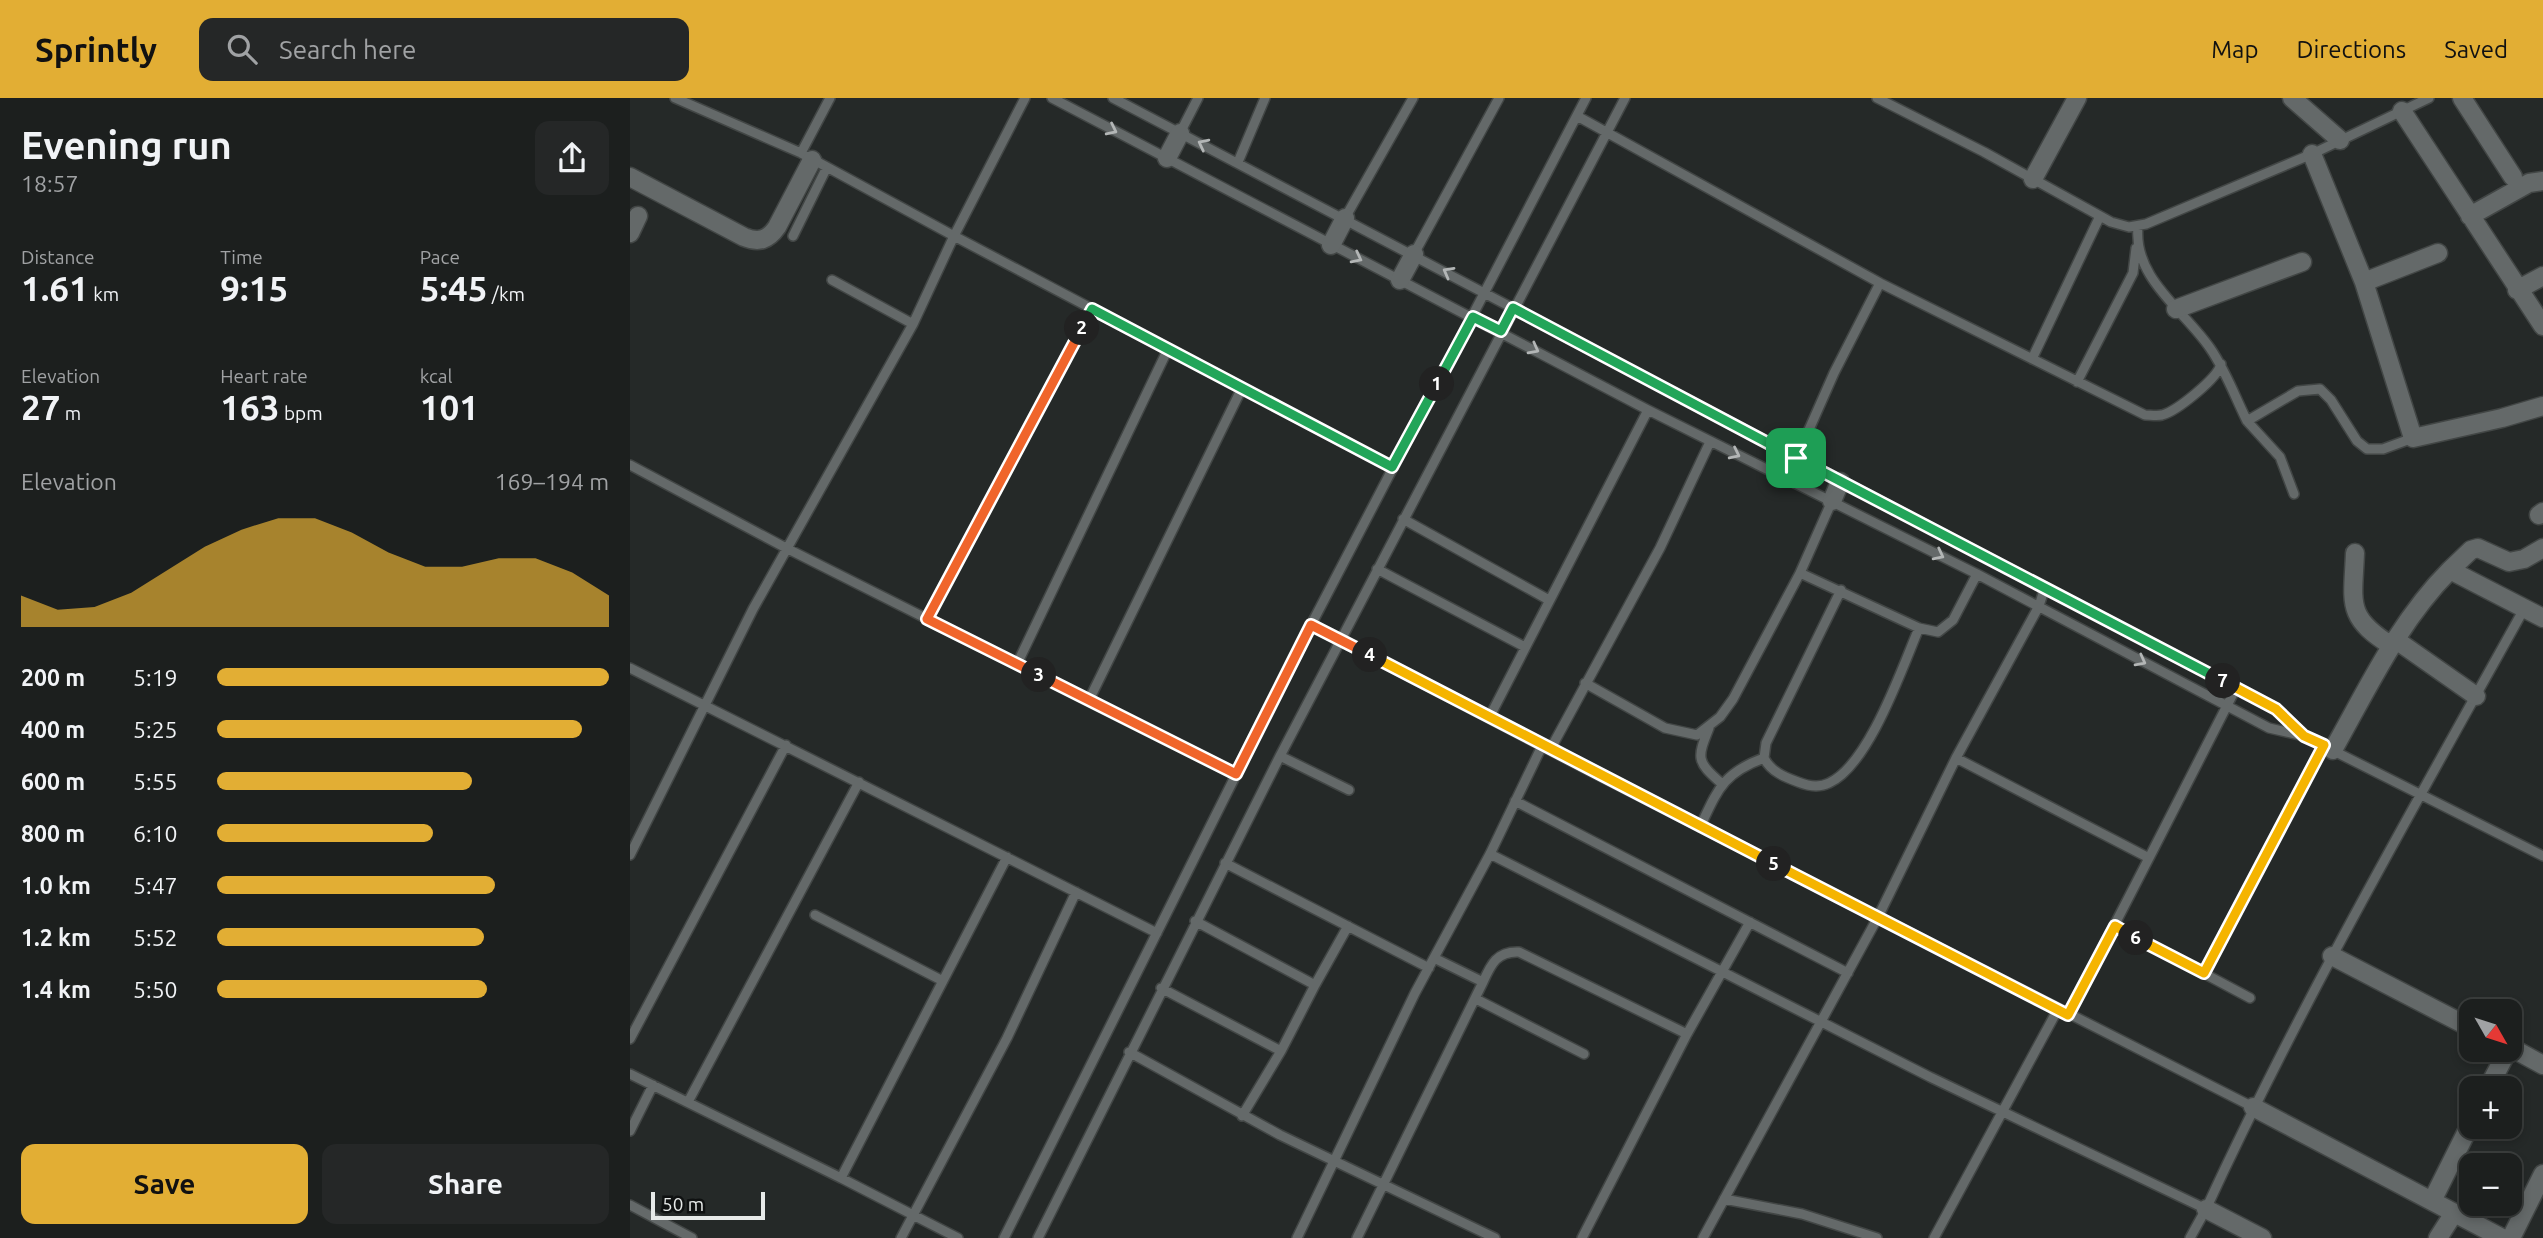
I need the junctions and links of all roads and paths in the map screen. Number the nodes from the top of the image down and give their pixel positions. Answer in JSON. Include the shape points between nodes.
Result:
{"nodes":[{"id":1,"x":676,"y":98,"type":"edge"},
{"id":2,"x":831,"y":98,"type":"edge"},
{"id":3,"x":1025,"y":98,"type":"edge"},
{"id":4,"x":1052,"y":98,"type":"edge"},
{"id":5,"x":1113,"y":98,"type":"edge"},
{"id":6,"x":1198,"y":98,"type":"edge"},
{"id":7,"x":1265,"y":98,"type":"edge"},
{"id":8,"x":1413,"y":98,"type":"edge"},
{"id":9,"x":1499,"y":98,"type":"edge"},
{"id":10,"x":1586,"y":98,"type":"edge"},
{"id":11,"x":1625,"y":98,"type":"edge"},
{"id":12,"x":1877,"y":98,"type":"edge"},
{"id":13,"x":2077,"y":98,"type":"edge"},
{"id":14,"x":2292,"y":98,"type":"edge"},
{"id":15,"x":2429,"y":98,"type":"edge"},
{"id":16,"x":2462,"y":98,"type":"edge"},
{"id":17,"x":2402,"y":111,"type":"junction"},
{"id":18,"x":1577,"y":116,"type":"junction"},
{"id":19,"x":1606,"y":131,"type":"junction"},
{"id":20,"x":1180,"y":132,"type":"junction"},
{"id":21,"x":2340,"y":140,"type":"junction"},
{"id":22,"x":2312,"y":153,"type":"junction"},
{"id":23,"x":1167,"y":158,"type":"junction"},
{"id":24,"x":813,"y":160,"type":"junction"},
{"id":25,"x":1238,"y":162,"type":"junction"},
{"id":26,"x":630,"y":177,"type":"edge"},
{"id":27,"x":2514,"y":177,"type":"dead end"},
{"id":28,"x":2032,"y":179,"type":"junction"},
{"id":29,"x":2543,"y":181,"type":"edge"},
{"id":30,"x":2100,"y":216,"type":"junction"},
{"id":31,"x":2470,"y":216,"type":"junction"},
{"id":32,"x":1345,"y":218,"type":"junction"},
{"id":33,"x":2138,"y":227,"type":"junction"},
{"id":34,"x":793,"y":236,"type":"dead end"},
{"id":35,"x":954,"y":236,"type":"junction"},
{"id":36,"x":1331,"y":245,"type":"junction"},
{"id":37,"x":2136,"y":246,"type":"junction"},
{"id":38,"x":2438,"y":253,"type":"dead end"},
{"id":39,"x":1414,"y":254,"type":"junction"},
{"id":40,"x":2302,"y":262,"type":"dead end"},
{"id":41,"x":2543,"y":276,"type":"edge"},
{"id":42,"x":832,"y":280,"type":"dead end"},
{"id":43,"x":1400,"y":280,"type":"junction"},
{"id":44,"x":2364,"y":282,"type":"junction"},
{"id":45,"x":1880,"y":283,"type":"junction"},
{"id":46,"x":2517,"y":290,"type":"junction"},
{"id":47,"x":1486,"y":293,"type":"junction"},
{"id":48,"x":1513,"y":308,"type":"junction"},
{"id":49,"x":1092,"y":309,"type":"junction"},
{"id":50,"x":2176,"y":309,"type":"junction"},
{"id":51,"x":1473,"y":317,"type":"junction"},
{"id":52,"x":913,"y":324,"type":"junction"},
{"id":53,"x":2543,"y":326,"type":"edge"},
{"id":54,"x":1501,"y":331,"type":"junction"},
{"id":55,"x":1168,"y":349,"type":"junction"},
{"id":56,"x":2032,"y":359,"type":"junction"},
{"id":57,"x":2221,"y":364,"type":"junction"},
{"id":58,"x":2077,"y":382,"type":"junction"},
{"id":59,"x":1242,"y":388,"type":"junction"},
{"id":60,"x":2542,"y":408,"type":"edge"},
{"id":61,"x":1648,"y":410,"type":"junction"},
{"id":62,"x":2248,"y":421,"type":"junction"},
{"id":63,"x":2413,"y":438,"type":"junction"},
{"id":64,"x":1710,"y":442,"type":"junction"},
{"id":65,"x":1796,"y":458,"type":"junction"},
{"id":66,"x":630,"y":465,"type":"edge"},
{"id":67,"x":1392,"y":467,"type":"junction"},
{"id":68,"x":1840,"y":482,"type":"junction"},
{"id":69,"x":2294,"y":494,"type":"dead end"},
{"id":70,"x":1832,"y":501,"type":"junction"},
{"id":71,"x":1403,"y":519,"type":"junction"},
{"id":72,"x":2543,"y":548,"type":"edge"},
{"id":73,"x":788,"y":549,"type":"junction"},
{"id":74,"x":2355,"y":553,"type":"dead end"},
{"id":75,"x":1377,"y":569,"type":"junction"},
{"id":76,"x":2450,"y":570,"type":"junction"},
{"id":77,"x":1800,"y":573,"type":"junction"},
{"id":78,"x":1977,"y":574,"type":"junction"},
{"id":79,"x":2045,"y":587,"type":"junction"},
{"id":80,"x":1841,"y":590,"type":"junction"},
{"id":81,"x":1549,"y":600,"type":"junction"},
{"id":82,"x":2039,"y":606,"type":"junction"},
{"id":83,"x":2524,"y":609,"type":"junction"},
{"id":84,"x":2543,"y":618,"type":"edge"},
{"id":85,"x":927,"y":619,"type":"junction"},
{"id":86,"x":1311,"y":625,"type":"junction"},
{"id":87,"x":1919,"y":628,"type":"junction"},
{"id":88,"x":1340,"y":640,"type":"junction"},
{"id":89,"x":2394,"y":643,"type":"junction"},
{"id":90,"x":1525,"y":647,"type":"junction"},
{"id":91,"x":1017,"y":664,"type":"junction"},
{"id":92,"x":630,"y":668,"type":"edge"},
{"id":93,"x":1585,"y":683,"type":"junction"},
{"id":94,"x":2236,"y":688,"type":"junction"},
{"id":95,"x":2476,"y":696,"type":"junction"},
{"id":96,"x":1089,"y":700,"type":"junction"},
{"id":97,"x":705,"y":703,"type":"junction"},
{"id":98,"x":2226,"y":706,"type":"junction"},
{"id":99,"x":1489,"y":718,"type":"junction"},
{"id":100,"x":1709,"y":728,"type":"junction"},
{"id":101,"x":2304,"y":736,"type":"junction"},
{"id":102,"x":786,"y":744,"type":"junction"},
{"id":103,"x":1546,"y":748,"type":"junction"},
{"id":104,"x":2328,"y":748,"type":"junction"},
{"id":105,"x":1280,"y":755,"type":"junction"},
{"id":106,"x":1764,"y":758,"type":"junction"},
{"id":107,"x":1956,"y":758,"type":"junction"},
{"id":108,"x":1236,"y":774,"type":"junction"},
{"id":109,"x":859,"y":782,"type":"junction"},
{"id":110,"x":1721,"y":783,"type":"junction"},
{"id":111,"x":1349,"y":790,"type":"dead end"},
{"id":112,"x":2421,"y":795,"type":"junction"},
{"id":113,"x":1515,"y":801,"type":"junction"},
{"id":114,"x":1700,"y":827,"type":"junction"},
{"id":115,"x":1490,"y":854,"type":"junction"},
{"id":116,"x":630,"y":855,"type":"edge"},
{"id":117,"x":2543,"y":856,"type":"edge"},
{"id":118,"x":1007,"y":857,"type":"junction"},
{"id":119,"x":2149,"y":858,"type":"junction"},
{"id":120,"x":1225,"y":863,"type":"junction"},
{"id":121,"x":1076,"y":892,"type":"junction"},
{"id":122,"x":815,"y":915,"type":"dead end"},
{"id":123,"x":1878,"y":917,"type":"junction"},
{"id":124,"x":1195,"y":921,"type":"junction"},
{"id":125,"x":1750,"y":922,"type":"junction"},
{"id":126,"x":1349,"y":926,"type":"junction"},
{"id":127,"x":2115,"y":926,"type":"junction"},
{"id":128,"x":1157,"y":933,"type":"junction"},
{"id":129,"x":2332,"y":956,"type":"junction"},
{"id":130,"x":1431,"y":963,"type":"junction"},
{"id":131,"x":1722,"y":972,"type":"junction"},
{"id":132,"x":1848,"y":973,"type":"junction"},
{"id":133,"x":2204,"y":973,"type":"junction"},
{"id":134,"x":943,"y":981,"type":"junction"},
{"id":135,"x":1483,"y":982,"type":"junction"},
{"id":136,"x":1315,"y":985,"type":"junction"},
{"id":137,"x":1161,"y":988,"type":"junction"},
{"id":138,"x":2250,"y":998,"type":"dead end"},
{"id":139,"x":1476,"y":999,"type":"junction"},
{"id":140,"x":2058,"y":1009,"type":"junction"},
{"id":141,"x":2068,"y":1015,"type":"junction"},
{"id":142,"x":1821,"y":1021,"type":"junction"},
{"id":143,"x":2459,"y":1022,"type":"edge"},
{"id":144,"x":1687,"y":1034,"type":"junction"},
{"id":145,"x":630,"y":1039,"type":"edge"},
{"id":146,"x":1281,"y":1051,"type":"junction"},
{"id":147,"x":1129,"y":1052,"type":"junction"},
{"id":148,"x":1584,"y":1054,"type":"dead end"},
{"id":149,"x":2522,"y":1055,"type":"edge"},
{"id":150,"x":2543,"y":1065,"type":"edge"},
{"id":151,"x":630,"y":1074,"type":"edge"},
{"id":152,"x":653,"y":1085,"type":"junction"},
{"id":153,"x":688,"y":1102,"type":"junction"},
{"id":154,"x":2253,"y":1107,"type":"junction"},
{"id":155,"x":2003,"y":1112,"type":"junction"},
{"id":156,"x":1242,"y":1116,"type":"junction"},
{"id":157,"x":630,"y":1131,"type":"edge"},
{"id":158,"x":2463,"y":1139,"type":"edge"},
{"id":159,"x":1334,"y":1161,"type":"junction"},
{"id":160,"x":2543,"y":1174,"type":"edge"},
{"id":161,"x":842,"y":1178,"type":"junction"},
{"id":162,"x":1386,"y":1184,"type":"junction"},
{"id":163,"x":1724,"y":1199,"type":"junction"},
{"id":164,"x":2432,"y":1201,"type":"junction"},
{"id":165,"x":630,"y":1205,"type":"edge"},
{"id":166,"x":2206,"y":1209,"type":"junction"},
{"id":167,"x":2454,"y":1213,"type":"junction"},
{"id":168,"x":913,"y":1214,"type":"junction"},
{"id":169,"x":692,"y":1238,"type":"edge"},
{"id":170,"x":901,"y":1238,"type":"edge"},
{"id":171,"x":958,"y":1238,"type":"edge"},
{"id":172,"x":1004,"y":1238,"type":"edge"},
{"id":173,"x":1038,"y":1238,"type":"edge"},
{"id":174,"x":1297,"y":1238,"type":"edge"},
{"id":175,"x":1357,"y":1238,"type":"edge"},
{"id":176,"x":1495,"y":1238,"type":"edge"},
{"id":177,"x":1582,"y":1238,"type":"edge"},
{"id":178,"x":1703,"y":1238,"type":"edge"},
{"id":179,"x":1877,"y":1238,"type":"edge"},
{"id":180,"x":1934,"y":1238,"type":"edge"},
{"id":181,"x":2190,"y":1238,"type":"edge"},
{"id":182,"x":2262,"y":1238,"type":"edge"},
{"id":183,"x":2438,"y":1238,"type":"edge"},
{"id":184,"x":2502,"y":1238,"type":"edge"},
{"id":185,"x":2511,"y":1238,"type":"edge"}],
"edges":[{"from":1,"to":24,"type":"lane"},
{"from":2,"to":24,"type":"lane"},
{"from":3,"to":35,"type":"lane"},
{"from":4,"to":23,"type":"lane","one_way":true},
{"from":5,"to":20,"type":"lane"},
{"from":6,"to":20,"type":"lane"},
{"from":7,"to":25,"type":"lane"},
{"from":8,"to":32,"type":"lane"},
{"from":9,"to":39,"type":"lane"},
{"from":10,"to":18,"type":"lane"},
{"from":11,"to":19,"type":"lane"},
{"from":12,"to":28,"type":"lane"},
{"from":13,"to":28,"type":"street"},
{"from":14,"to":21,"type":"street"},
{"from":15,"to":17,"type":"lane"},
{"from":16,"to":27,"type":"street"},
{"from":17,"to":21,"type":"lane"},
{"from":17,"to":31,"type":"street"},
{"from":18,"to":19,"type":"lane"},
{"from":18,"to":47,"type":"lane"},
{"from":19,"to":45,"type":"lane"},
{"from":19,"to":48,"type":"lane"},
{"from":20,"to":23,"type":"street"},
{"from":25,"to":20,"type":"lane","one_way":true},
{"from":21,"to":22,"type":"lane"},
{"from":22,"to":33,"type":"lane"},
{"from":22,"to":44,"type":"street"},
{"from":23,"to":36,"type":"lane"},
{"from":24,"to":26,"type":"street","via":[[777,227],[761,240],[744,237]]},
{"from":24,"to":34,"type":"lane"},
{"from":24,"to":35,"type":"lane"},
{"from":25,"to":32,"type":"lane"},
{"from":28,"to":30,"type":"lane"},
{"from":29,"to":31,"type":"street","via":[[2529,183]]},
{"from":30,"to":33,"type":"lane","via":[[2119,226]]},
{"from":30,"to":56,"type":"lane"},
{"from":31,"to":46,"type":"street"},
{"from":32,"to":36,"type":"street"},
{"from":32,"to":39,"type":"lane"},
{"from":33,"to":37,"type":"lane"},
{"from":35,"to":49,"type":"lane"},
{"from":35,"to":52,"type":"lane"},
{"from":36,"to":43,"type":"lane","one_way":true},
{"from":37,"to":50,"type":"lane","via":[[2154,282]]},
{"from":37,"to":58,"type":"lane","via":[[2133,274]]},
{"from":38,"to":44,"type":"street"},
{"from":39,"to":43,"type":"street"},
{"from":47,"to":39,"type":"lane","one_way":true},
{"from":40,"to":50,"type":"street"},
{"from":41,"to":46,"type":"street"},
{"from":42,"to":52,"type":"lane"},
{"from":43,"to":51,"type":"lane"},
{"from":44,"to":63,"type":"street"},
{"from":45,"to":56,"type":"lane"},
{"from":45,"to":65,"type":"lane"},
{"from":46,"to":53,"type":"street"},
{"from":47,"to":48,"type":"lane"},
{"from":47,"to":51,"type":"lane"},
{"from":48,"to":54,"type":"lane"},
{"from":48,"to":65,"type":"lane"},
{"from":49,"to":55,"type":"lane"},
{"from":49,"to":85,"type":"lane"},
{"from":50,"to":57,"type":"lane"},
{"from":51,"to":54,"type":"lane"},
{"from":51,"to":67,"type":"lane"},
{"from":52,"to":73,"type":"lane"},
{"from":54,"to":61,"type":"lane","one_way":true},
{"from":54,"to":71,"type":"lane"},
{"from":55,"to":59,"type":"lane"},
{"from":55,"to":91,"type":"lane"},
{"from":56,"to":58,"type":"lane"},
{"from":57,"to":58,"type":"lane","via":[[2219,374],[2161,415],[2135,411]]},
{"from":57,"to":62,"type":"lane"},
{"from":59,"to":67,"type":"lane"},
{"from":59,"to":96,"type":"lane"},
{"from":60,"to":63,"type":"street"},
{"from":61,"to":64,"type":"lane"},
{"from":61,"to":81,"type":"lane"},
{"from":62,"to":63,"type":"lane","via":[[2313,387],[2326,394],[2367,449],[2383,449]]},
{"from":62,"to":69,"type":"lane","via":[[2280,457]]},
{"from":64,"to":70,"type":"lane","one_way":true},
{"from":64,"to":93,"type":"lane","via":[[1660,548]]},
{"from":65,"to":68,"type":"lane"},
{"from":66,"to":73,"type":"lane"},
{"from":67,"to":86,"type":"lane"},
{"from":68,"to":70,"type":"street"},
{"from":68,"to":79,"type":"lane"},
{"from":70,"to":77,"type":"lane"},
{"from":70,"to":78,"type":"lane","one_way":true},
{"from":71,"to":75,"type":"lane"},
{"from":71,"to":81,"type":"lane"},
{"from":72,"to":76,"type":"street","via":[[2510,562],[2478,548]]},
{"from":73,"to":85,"type":"lane"},
{"from":73,"to":97,"type":"lane"},
{"from":74,"to":89,"type":"street","via":[[2357,615],[2368,631]]},
{"from":75,"to":88,"type":"lane"},
{"from":75,"to":90,"type":"lane"},
{"from":76,"to":83,"type":"street"},
{"from":76,"to":89,"type":"street"},
{"from":77,"to":80,"type":"lane"},
{"from":77,"to":100,"type":"lane","via":[[1755,663]]},
{"from":78,"to":82,"type":"lane"},
{"from":78,"to":87,"type":"lane","via":[[1946,627],[1938,632]]},
{"from":79,"to":82,"type":"lane"},
{"from":79,"to":94,"type":"lane"},
{"from":80,"to":87,"type":"lane"},
{"from":80,"to":106,"type":"lane","via":[[1766,743]]},
{"from":81,"to":90,"type":"lane"},
{"from":82,"to":98,"type":"lane","one_way":true},
{"from":82,"to":107,"type":"lane"},
{"from":83,"to":84,"type":"street"},
{"from":83,"to":95,"type":"lane"},
{"from":85,"to":91,"type":"lane"},
{"from":86,"to":88,"type":"lane"},
{"from":86,"to":108,"type":"lane"},
{"from":87,"to":106,"type":"lane","via":[[1872,734],[1838,777],[1808,786],[1775,772]]},
{"from":88,"to":99,"type":"lane"},
{"from":88,"to":105,"type":"lane"},
{"from":89,"to":95,"type":"street"},
{"from":89,"to":104,"type":"street"},
{"from":90,"to":99,"type":"lane"},
{"from":91,"to":96,"type":"lane"},
{"from":92,"to":97,"type":"lane"},
{"from":93,"to":100,"type":"lane","via":[[1676,732],[1697,735]]},
{"from":93,"to":103,"type":"lane"},
{"from":94,"to":98,"type":"lane"},
{"from":94,"to":101,"type":"lane","via":[[2276,709]]},
{"from":95,"to":112,"type":"lane"},
{"from":96,"to":108,"type":"lane"},
{"from":97,"to":102,"type":"lane"},
{"from":97,"to":116,"type":"lane"},
{"from":98,"to":101,"type":"lane","via":[[2269,728]]},
{"from":98,"to":119,"type":"lane"},
{"from":99,"to":103,"type":"lane"},
{"from":100,"to":110,"type":"lane","via":[[1699,752],[1703,767]]},
{"from":101,"to":104,"type":"lane"},
{"from":102,"to":109,"type":"lane"},
{"from":102,"to":145,"type":"lane"},
{"from":103,"to":113,"type":"lane"},
{"from":103,"to":114,"type":"lane"},
{"from":104,"to":112,"type":"lane"},
{"from":104,"to":133,"type":"lane"},
{"from":105,"to":111,"type":"lane"},
{"from":105,"to":120,"type":"lane"},
{"from":106,"to":110,"type":"lane","via":[[1740,767]]},
{"from":107,"to":119,"type":"lane"},
{"from":107,"to":123,"type":"lane"},
{"from":108,"to":128,"type":"lane"},
{"from":109,"to":118,"type":"lane"},
{"from":109,"to":153,"type":"lane"},
{"from":110,"to":114,"type":"lane"},
{"from":112,"to":117,"type":"lane"},
{"from":112,"to":129,"type":"lane"},
{"from":113,"to":115,"type":"lane"},
{"from":113,"to":125,"type":"lane"},
{"from":114,"to":123,"type":"lane"},
{"from":115,"to":130,"type":"lane"},
{"from":115,"to":131,"type":"lane"},
{"from":118,"to":121,"type":"lane"},
{"from":118,"to":134,"type":"lane"},
{"from":119,"to":127,"type":"lane"},
{"from":120,"to":124,"type":"lane"},
{"from":120,"to":126,"type":"lane"},
{"from":121,"to":128,"type":"lane"},
{"from":121,"to":168,"type":"lane","via":[[1007,1038]]},
{"from":122,"to":134,"type":"lane"},
{"from":123,"to":132,"type":"lane"},
{"from":123,"to":140,"type":"lane"},
{"from":124,"to":136,"type":"lane"},
{"from":124,"to":137,"type":"lane"},
{"from":125,"to":131,"type":"lane"},
{"from":125,"to":132,"type":"lane"},
{"from":126,"to":130,"type":"lane"},
{"from":126,"to":136,"type":"lane"},
{"from":127,"to":133,"type":"lane"},
{"from":127,"to":141,"type":"lane"},
{"from":128,"to":172,"type":"lane"},
{"from":129,"to":143,"type":"street"},
{"from":129,"to":154,"type":"lane"},
{"from":130,"to":135,"type":"lane"},
{"from":130,"to":159,"type":"lane"},
{"from":131,"to":142,"type":"lane"},
{"from":131,"to":144,"type":"lane"},
{"from":132,"to":142,"type":"lane"},
{"from":133,"to":138,"type":"lane"},
{"from":134,"to":161,"type":"lane"},
{"from":135,"to":139,"type":"lane"},
{"from":135,"to":144,"type":"lane","via":[[1497,958],[1519,952]]},
{"from":136,"to":146,"type":"lane"},
{"from":137,"to":146,"type":"lane"},
{"from":137,"to":147,"type":"lane"},
{"from":139,"to":148,"type":"lane"},
{"from":139,"to":162,"type":"lane"},
{"from":140,"to":141,"type":"lane"},
{"from":140,"to":155,"type":"lane"},
{"from":141,"to":154,"type":"lane"},
{"from":142,"to":155,"type":"lane"},
{"from":142,"to":163,"type":"lane"},
{"from":144,"to":177,"type":"lane"},
{"from":146,"to":156,"type":"lane"},
{"from":147,"to":156,"type":"lane"},
{"from":147,"to":173,"type":"lane"},
{"from":149,"to":150,"type":"street"},
{"from":151,"to":152,"type":"lane"},
{"from":152,"to":153,"type":"lane"},
{"from":152,"to":157,"type":"lane"},
{"from":153,"to":161,"type":"lane"},
{"from":154,"to":164,"type":"street"},
{"from":154,"to":166,"type":"lane"},
{"from":155,"to":166,"type":"lane"},
{"from":155,"to":180,"type":"lane"},
{"from":156,"to":159,"type":"lane"},
{"from":158,"to":164,"type":"street"},
{"from":159,"to":162,"type":"lane"},
{"from":159,"to":174,"type":"lane"},
{"from":160,"to":185,"type":"street"},
{"from":161,"to":168,"type":"lane"},
{"from":162,"to":175,"type":"lane"},
{"from":162,"to":176,"type":"lane"},
{"from":163,"to":178,"type":"lane"},
{"from":163,"to":179,"type":"lane","via":[[1802,1214]]},
{"from":164,"to":167,"type":"street"},
{"from":165,"to":169,"type":"lane"},
{"from":166,"to":181,"type":"lane"},
{"from":166,"to":182,"type":"street"},
{"from":167,"to":183,"type":"street"},
{"from":167,"to":184,"type":"street"},
{"from":168,"to":170,"type":"lane"},
{"from":168,"to":171,"type":"lane"}]}
